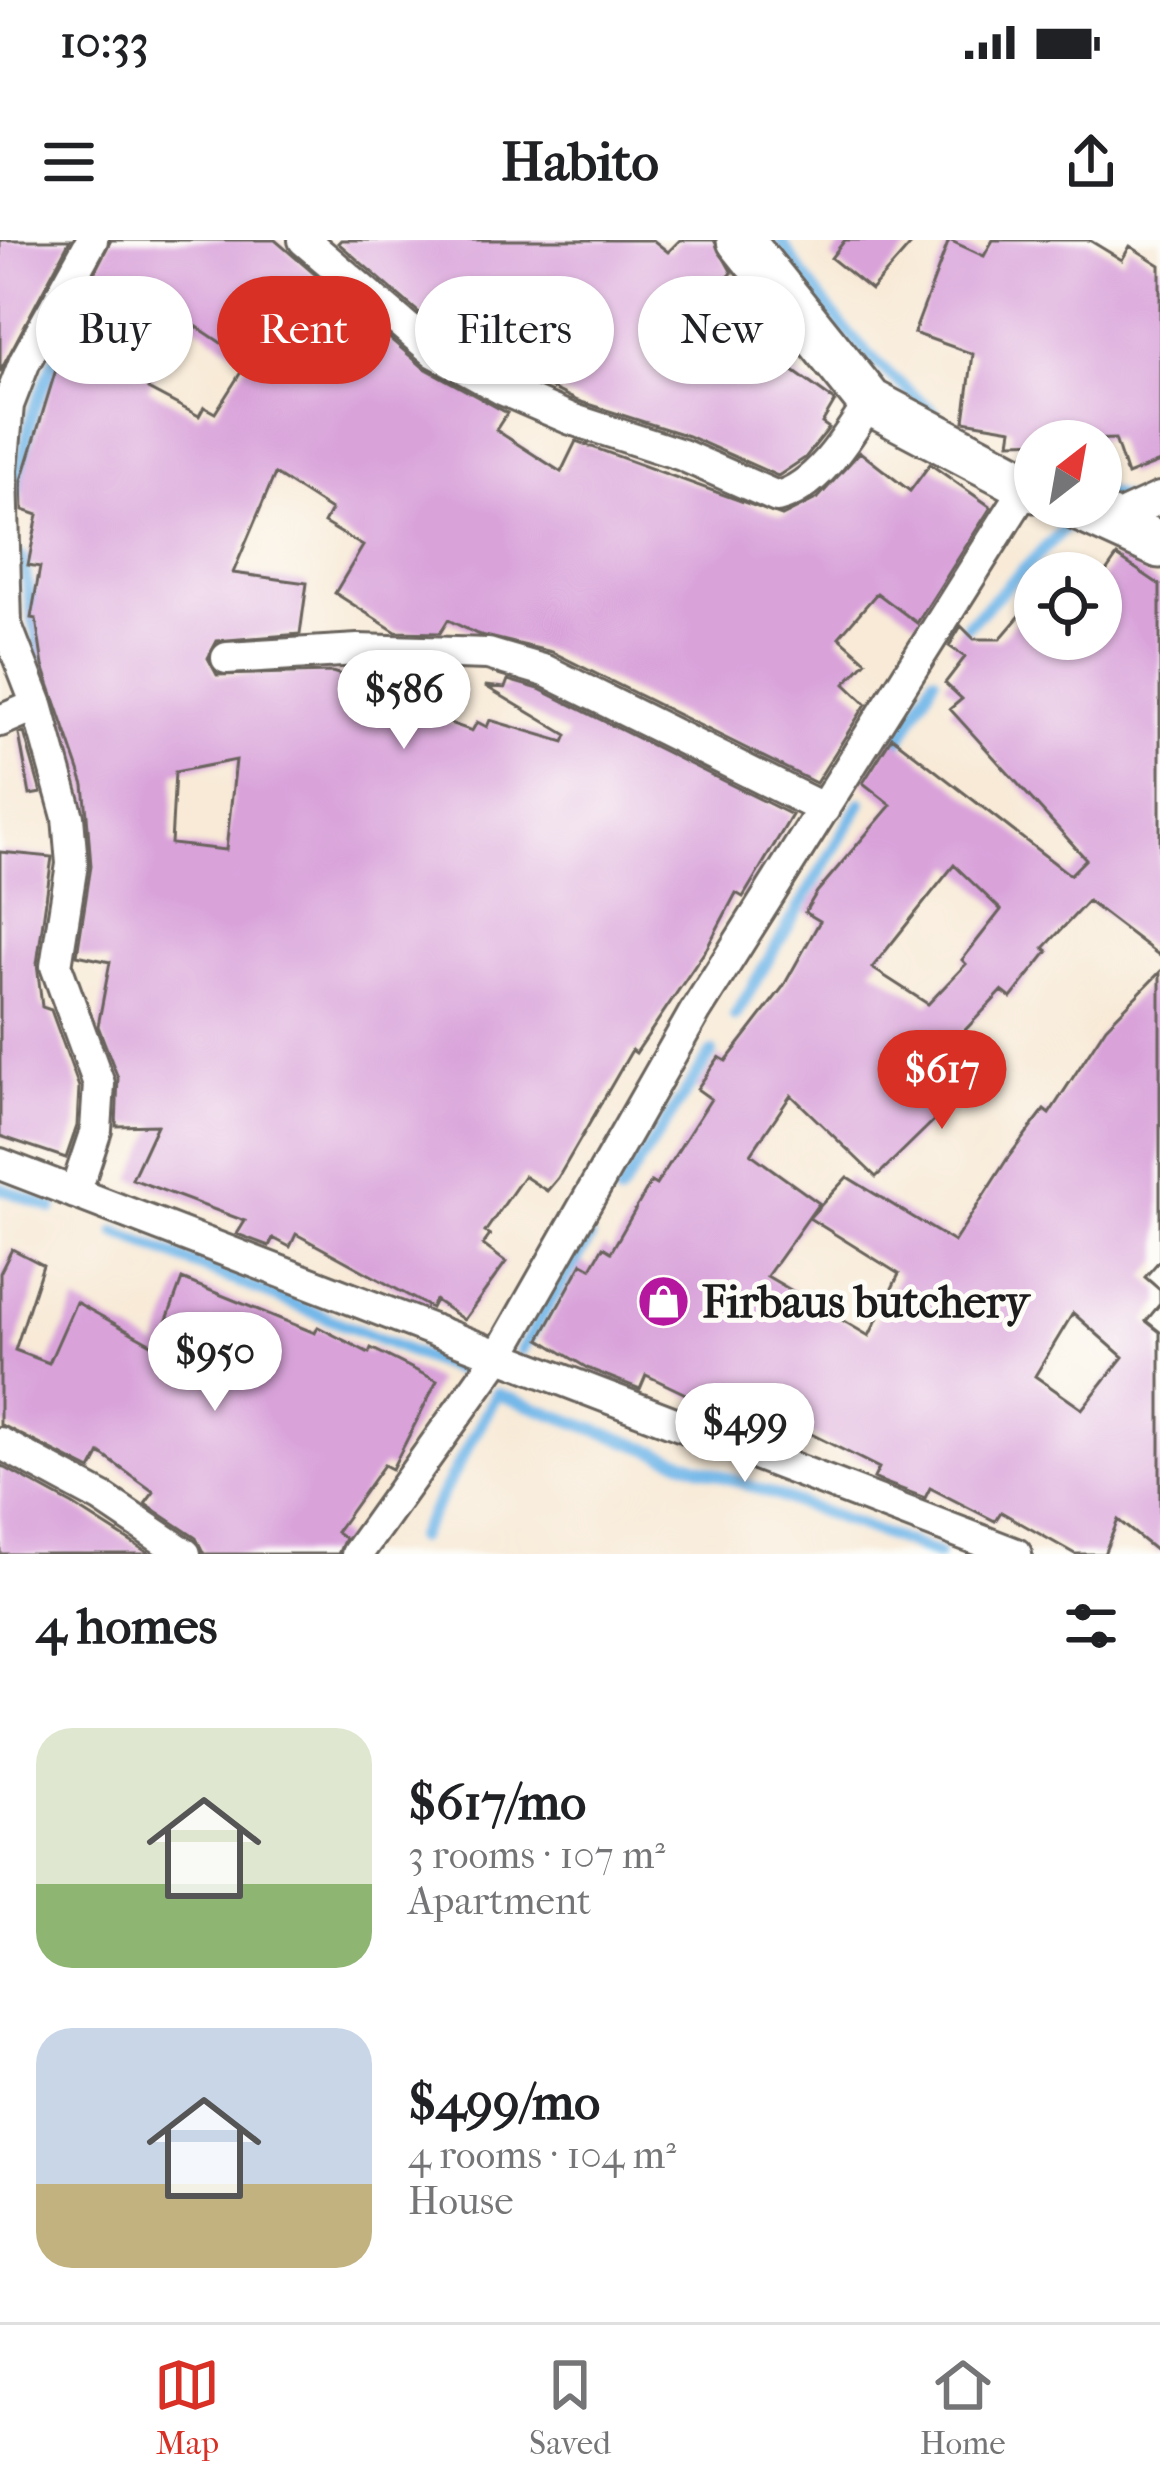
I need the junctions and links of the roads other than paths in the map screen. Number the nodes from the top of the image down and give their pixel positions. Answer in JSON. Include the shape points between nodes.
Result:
{"nodes":[{"id":1,"x":92,"y":240,"type":"edge"},
{"id":2,"x":304,"y":240,"type":"edge"},
{"id":3,"x":740,"y":240,"type":"edge"},
{"id":4,"x":870,"y":402,"type":"junction"},
{"id":5,"x":1014,"y":479,"type":"edge"},
{"id":6,"x":1160,"y":498,"type":"edge"},
{"id":7,"x":1122,"y":507,"type":"edge"},
{"id":8,"x":1014,"y":514,"type":"edge"},
{"id":9,"x":1122,"y":527,"type":"edge"},
{"id":10,"x":1160,"y":545,"type":"edge"},
{"id":11,"x":227,"y":658,"type":"dead end"},
{"id":12,"x":37,"y":705,"type":"junction"},
{"id":13,"x":0,"y":721,"type":"edge"},
{"id":14,"x":824,"y":809,"type":"junction"},
{"id":15,"x":0,"y":1164,"type":"edge"},
{"id":16,"x":75,"y":1193,"type":"junction"},
{"id":17,"x":500,"y":1354,"type":"junction"},
{"id":18,"x":0,"y":1443,"type":"edge"},
{"id":19,"x":185,"y":1554,"type":"edge"},
{"id":20,"x":357,"y":1554,"type":"edge"},
{"id":21,"x":1016,"y":1554,"type":"edge"}],
"edges":[{"from":1,"to":12,"type":"street","via":[[8,405],[6,625]]},
{"from":2,"to":4,"type":"street","via":[[435,352],[571,419],[682,454],[777,497],[794,493],[841,447]]},
{"from":3,"to":4,"type":"street"},
{"from":4,"to":5,"type":"street"},
{"from":6,"to":7,"type":"street"},
{"from":8,"to":14,"type":"street"},
{"from":9,"to":10,"type":"street"},
{"from":11,"to":14,"type":"street","via":[[358,650],[488,655],[546,671]]},
{"from":12,"to":13,"type":"street"},
{"from":12,"to":16,"type":"street","via":[[68,817],[72,864],[56,966],[99,1084],[96,1130]]},
{"from":14,"to":17,"type":"street","via":[[695,1012]]},
{"from":15,"to":16,"type":"street"},
{"from":16,"to":17,"type":"street"},
{"from":17,"to":20,"type":"street"},
{"from":17,"to":21,"type":"street"},
{"from":18,"to":19,"type":"street"}]}
